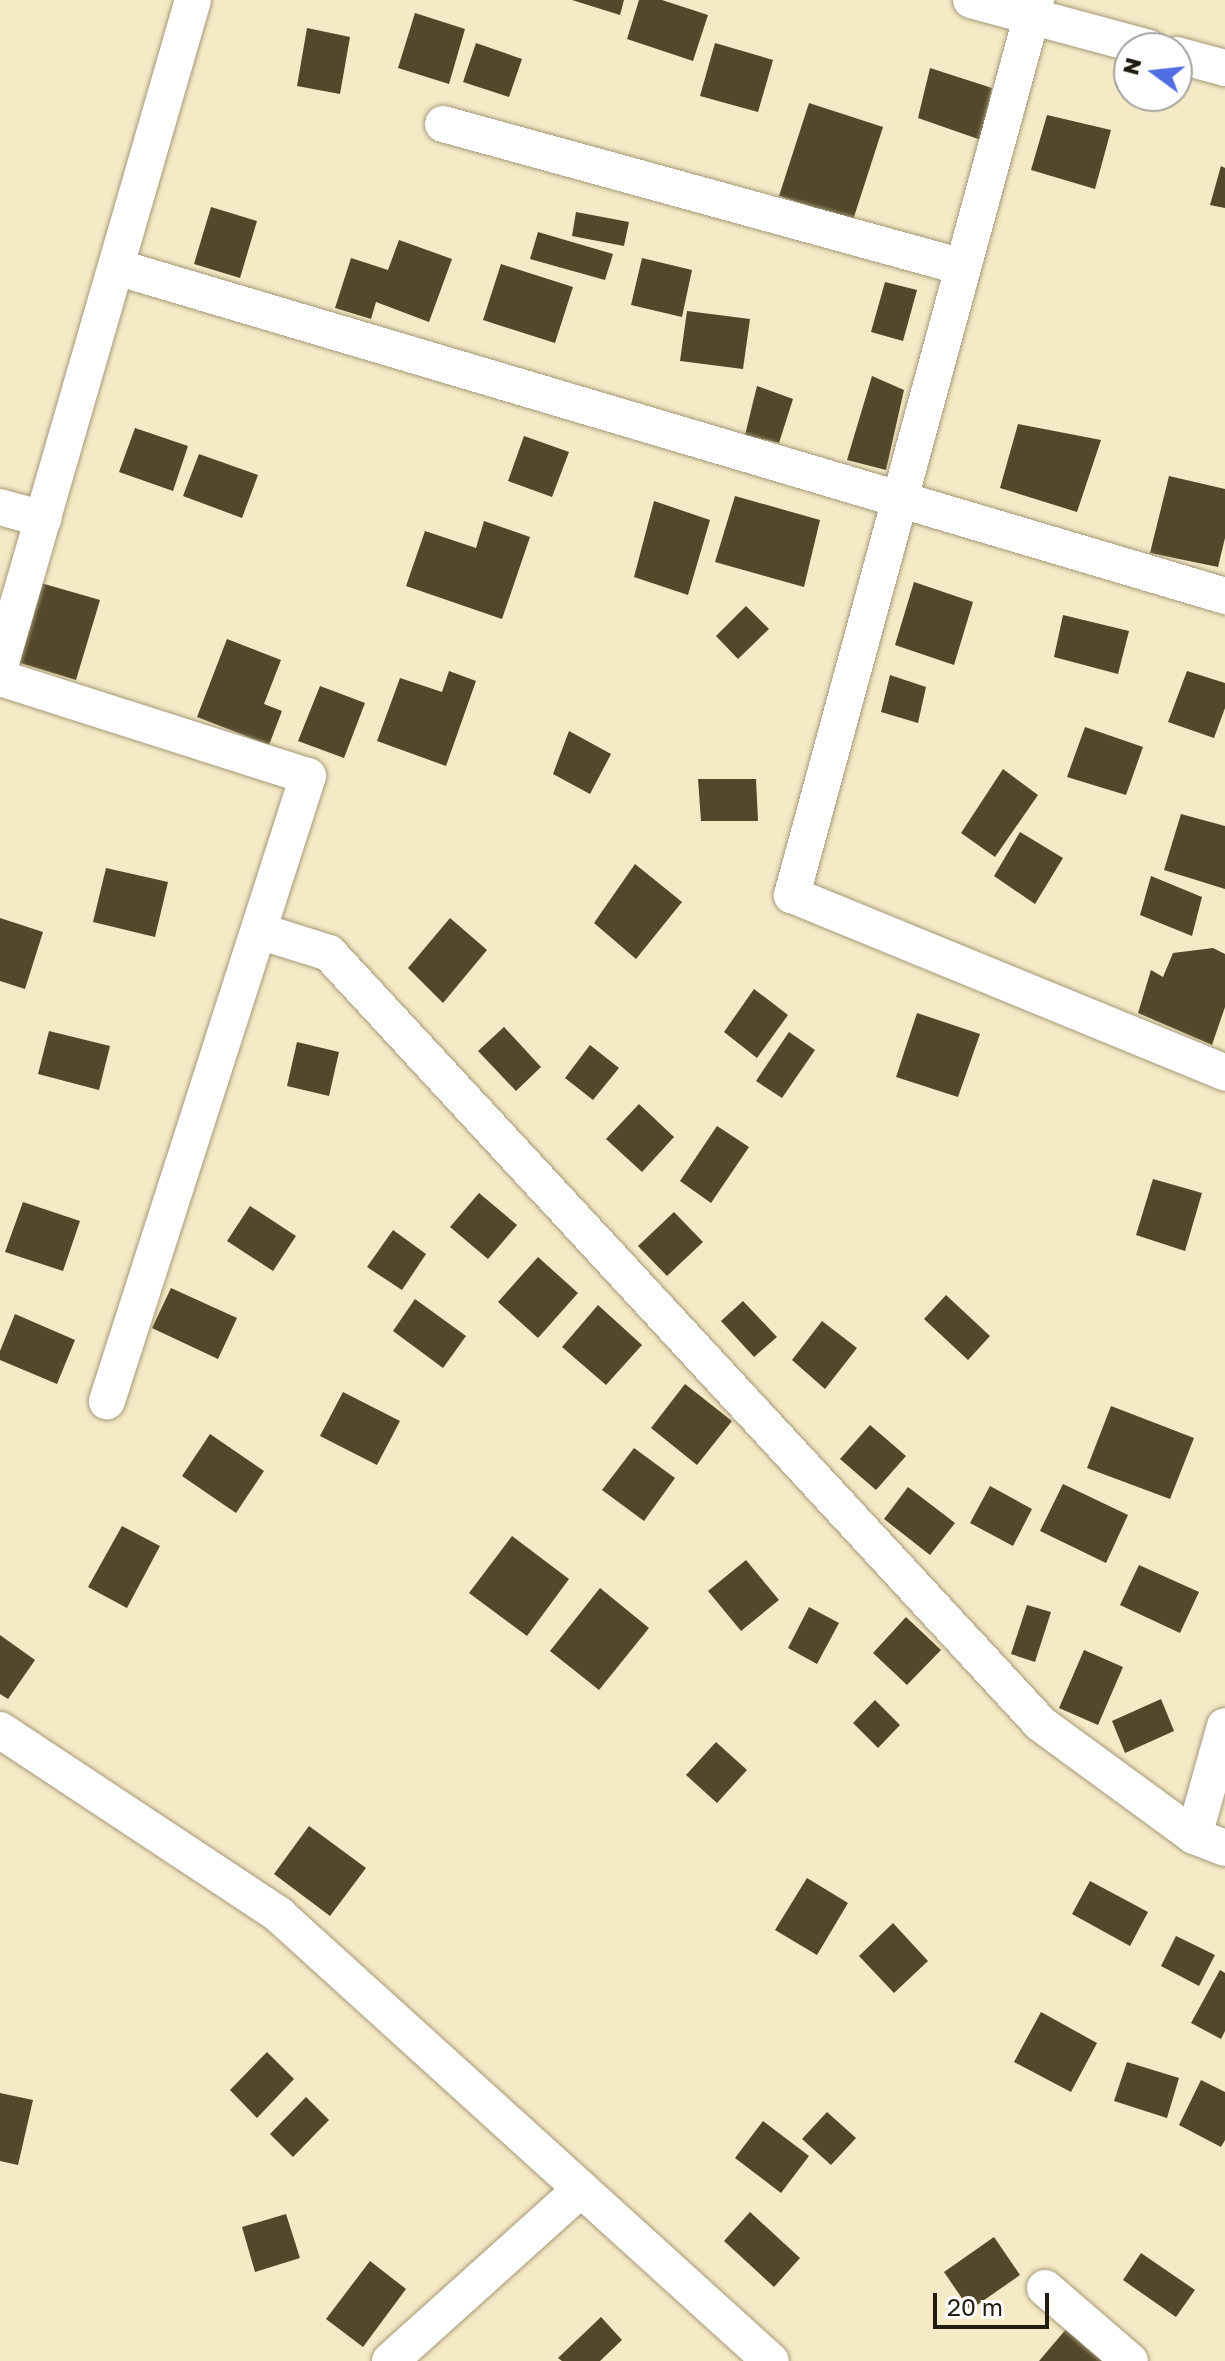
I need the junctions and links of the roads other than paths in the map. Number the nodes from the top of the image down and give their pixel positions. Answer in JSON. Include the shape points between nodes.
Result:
{"nodes":[{"id":1,"x":193,"y":0,"type":"edge"},
{"id":2,"x":971,"y":0,"type":"edge"},
{"id":3,"x":1034,"y":9,"type":"edge"},
{"id":4,"x":1113,"y":36,"type":"edge"},
{"id":5,"x":1193,"y":59,"type":"edge"},
{"id":6,"x":1225,"y":68,"type":"edge"},
{"id":7,"x":443,"y":124,"type":"dead end"},
{"id":8,"x":116,"y":267,"type":"junction"},
{"id":9,"x":963,"y":267,"type":"junction"},
{"id":10,"x":900,"y":499,"type":"junction"},
{"id":11,"x":0,"y":507,"type":"edge"},
{"id":12,"x":43,"y":519,"type":"junction"},
{"id":13,"x":1225,"y":596,"type":"edge"},
{"id":14,"x":0,"y":666,"type":"edge"},
{"id":15,"x":0,"y":678,"type":"edge"},
{"id":16,"x":259,"y":931,"type":"junction"},
{"id":17,"x":1225,"y":1073,"type":"edge"},
{"id":18,"x":107,"y":1401,"type":"dead end"},
{"id":19,"x":1225,"y":1726,"type":"edge"},
{"id":20,"x":0,"y":1730,"type":"edge"},
{"id":21,"x":1209,"y":1842,"type":"edge"},
{"id":22,"x":581,"y":2189,"type":"junction"},
{"id":23,"x":1045,"y":2288,"type":"dead end"},
{"id":24,"x":390,"y":2361,"type":"edge"},
{"id":25,"x":771,"y":2361,"type":"edge"},
{"id":26,"x":1130,"y":2361,"type":"edge"}],
"edges":[{"from":1,"to":8,"type":"street"},
{"from":2,"to":3,"type":"street"},
{"from":3,"to":4,"type":"street"},
{"from":3,"to":9,"type":"street"},
{"from":5,"to":6,"type":"street"},
{"from":7,"to":9,"type":"street"},
{"from":8,"to":10,"type":"street"},
{"from":8,"to":12,"type":"street"},
{"from":9,"to":10,"type":"street"},
{"from":10,"to":13,"type":"street"},
{"from":10,"to":17,"type":"street","via":[[792,895]]},
{"from":11,"to":12,"type":"street"},
{"from":12,"to":14,"type":"street"},
{"from":15,"to":16,"type":"street","via":[[308,776]]},
{"from":16,"to":18,"type":"street"},
{"from":16,"to":21,"type":"street","via":[[329,953],[1041,1724]]},
{"from":19,"to":21,"type":"street"},
{"from":20,"to":22,"type":"street","via":[[279,1915]]},
{"from":22,"to":24,"type":"street"},
{"from":22,"to":25,"type":"street"},
{"from":23,"to":26,"type":"street"}]}
